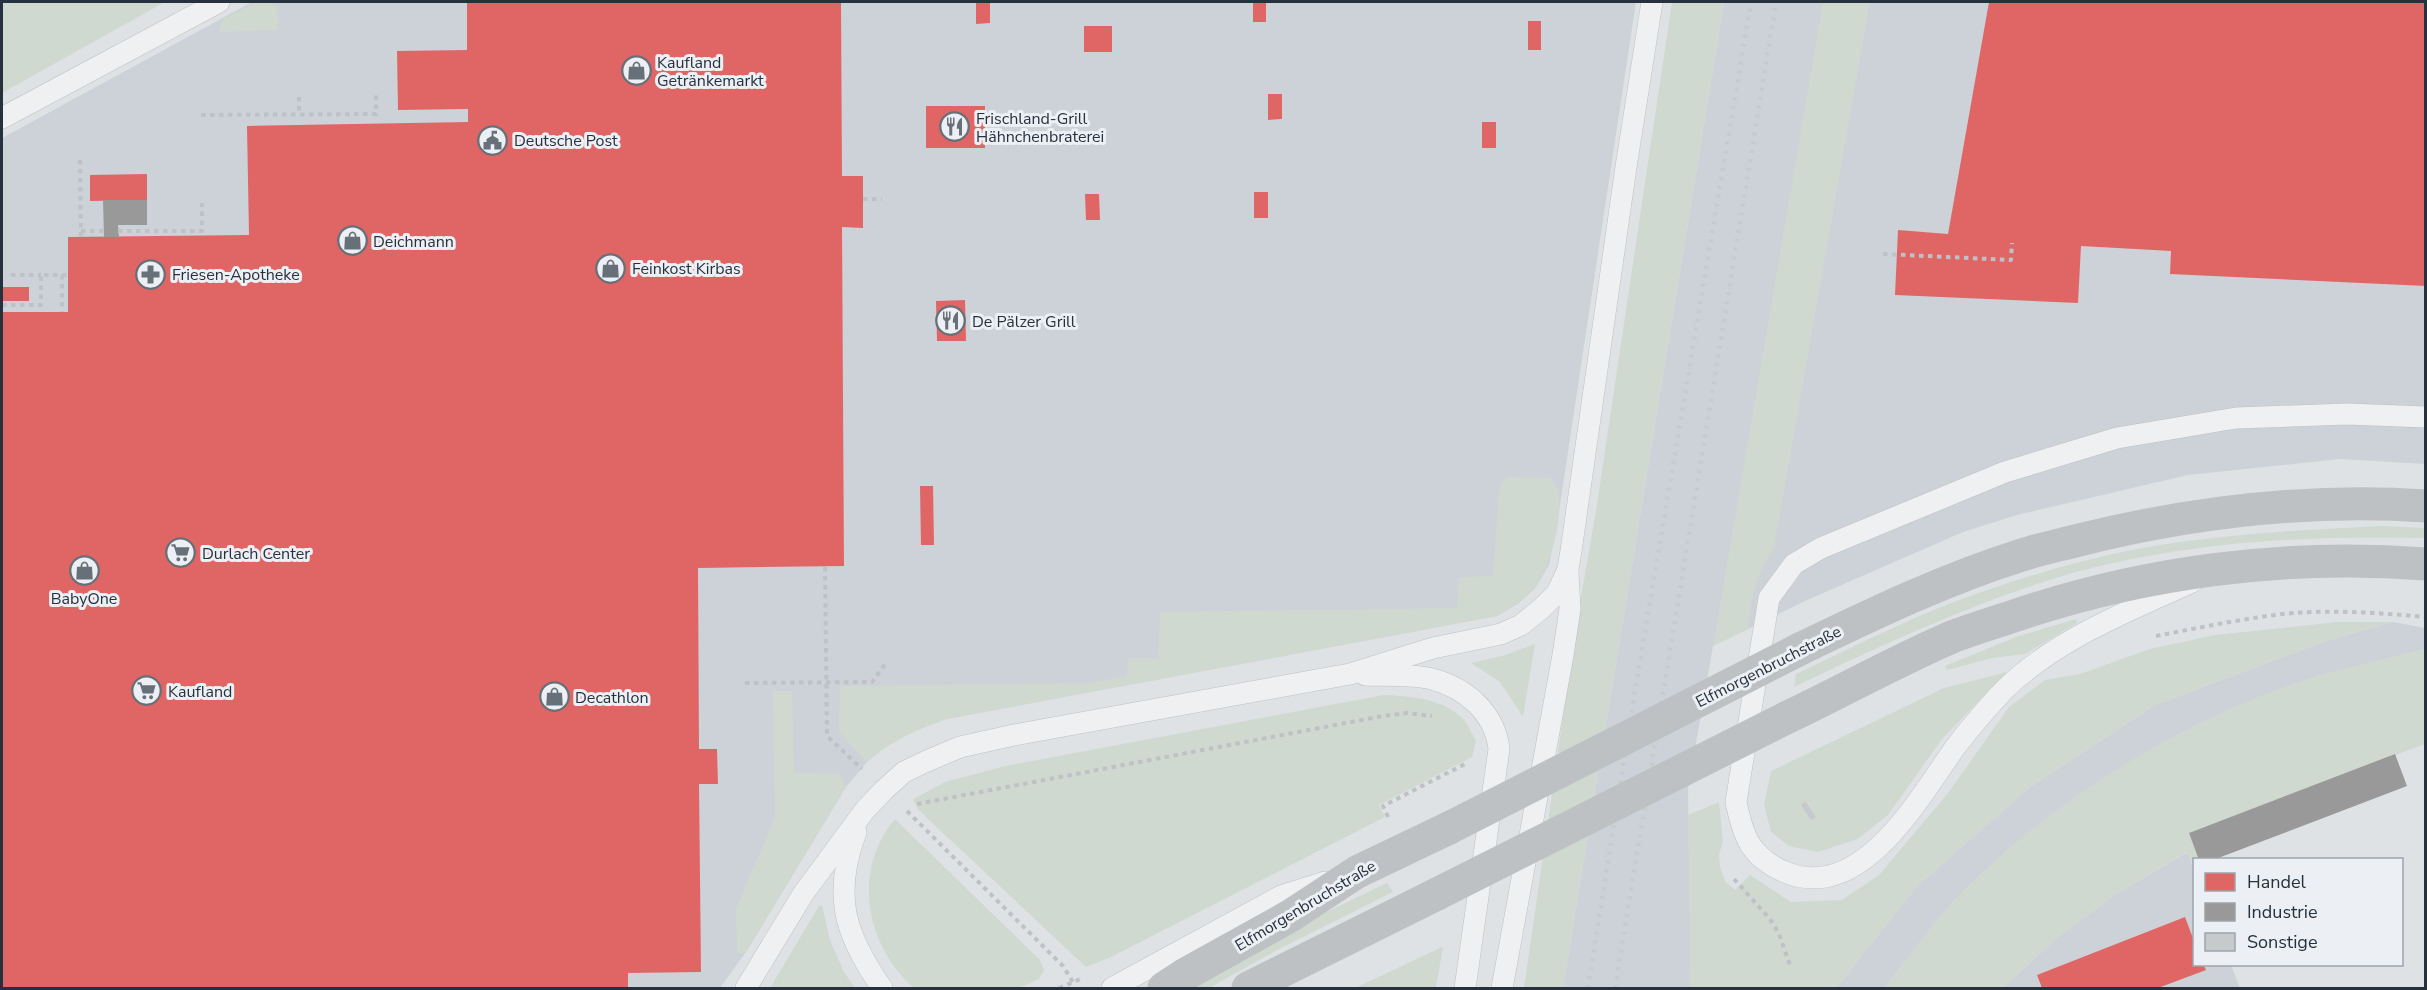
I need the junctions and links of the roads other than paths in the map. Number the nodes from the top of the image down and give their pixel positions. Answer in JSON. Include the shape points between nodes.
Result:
{"nodes":[{"id":1,"x":219,"y":2,"type":"edge"},
{"id":2,"x":1652,"y":2,"type":"edge"},
{"id":3,"x":2,"y":118,"type":"edge"},
{"id":4,"x":2426,"y":417,"type":"edge"},
{"id":5,"x":2426,"y":506,"type":"edge"},
{"id":6,"x":2426,"y":564,"type":"edge"},
{"id":7,"x":1568,"y":569,"type":"junction"},
{"id":8,"x":2220,"y":569,"type":"junction"},
{"id":9,"x":1350,"y":674,"type":"junction"},
{"id":10,"x":865,"y":810,"type":"junction"},
{"id":11,"x":1357,"y":872,"type":"junction"},
{"id":12,"x":1306,"y":961,"type":"junction"},
{"id":13,"x":746,"y":988,"type":"edge"},
{"id":14,"x":882,"y":988,"type":"edge"},
{"id":15,"x":1112,"y":988,"type":"edge"},
{"id":16,"x":1164,"y":988,"type":"edge"},
{"id":17,"x":1248,"y":988,"type":"edge"},
{"id":18,"x":1272,"y":988,"type":"edge"},
{"id":19,"x":1465,"y":988,"type":"edge"},
{"id":20,"x":1502,"y":988,"type":"edge"}],
"edges":[{"from":1,"to":3,"type":"lane"},
{"from":2,"to":7,"type":"lane"},
{"from":4,"to":8,"type":"lane","via":[[2347,414],[2236,418],[2117,438],[2005,472],[1821,548],[1794,564],[1769,598],[1736,802],[1743,835],[1760,857],[1797,877],[1819,879],[1836,875],[1869,857],[1916,806],[1956,747],[2004,691],[2038,661],[2104,622]]},
{"from":5,"to":11,"type":"main road","name":"Elfmorgenbruchstraße","bridge":true,"via":[[2306,505],[2249,509],[2110,532],[2022,554],[1914,595],[1800,649]]},
{"from":6,"to":8,"type":"main road","via":[[2285,562]]},
{"from":7,"to":9,"type":"lane","via":[[1557,592],[1521,625],[1502,634],[1433,648]]},
{"from":7,"to":20,"type":"lane","via":[[1570,609]]},
{"from":8,"to":12,"type":"main road","bridge":true,"via":[[2055,602],[1953,637]]},
{"from":9,"to":10,"type":"lane","via":[[960,747],[904,772]]},
{"from":9,"to":19,"type":"lane","via":[[1430,678],[1454,687],[1489,717],[1497,736],[1499,749]]},
{"from":10,"to":13,"type":"lane","via":[[803,894]]},
{"from":10,"to":14,"type":"lane","via":[[849,852],[843,894],[856,949]]},
{"from":11,"to":15,"type":"lane","via":[[1281,896]]},
{"from":11,"to":16,"type":"main road","name":"Elfmorgenbruchstraße","via":[[1290,916]]},
{"from":12,"to":17,"type":"main road"},
{"from":12,"to":18,"type":"lane"}]}
